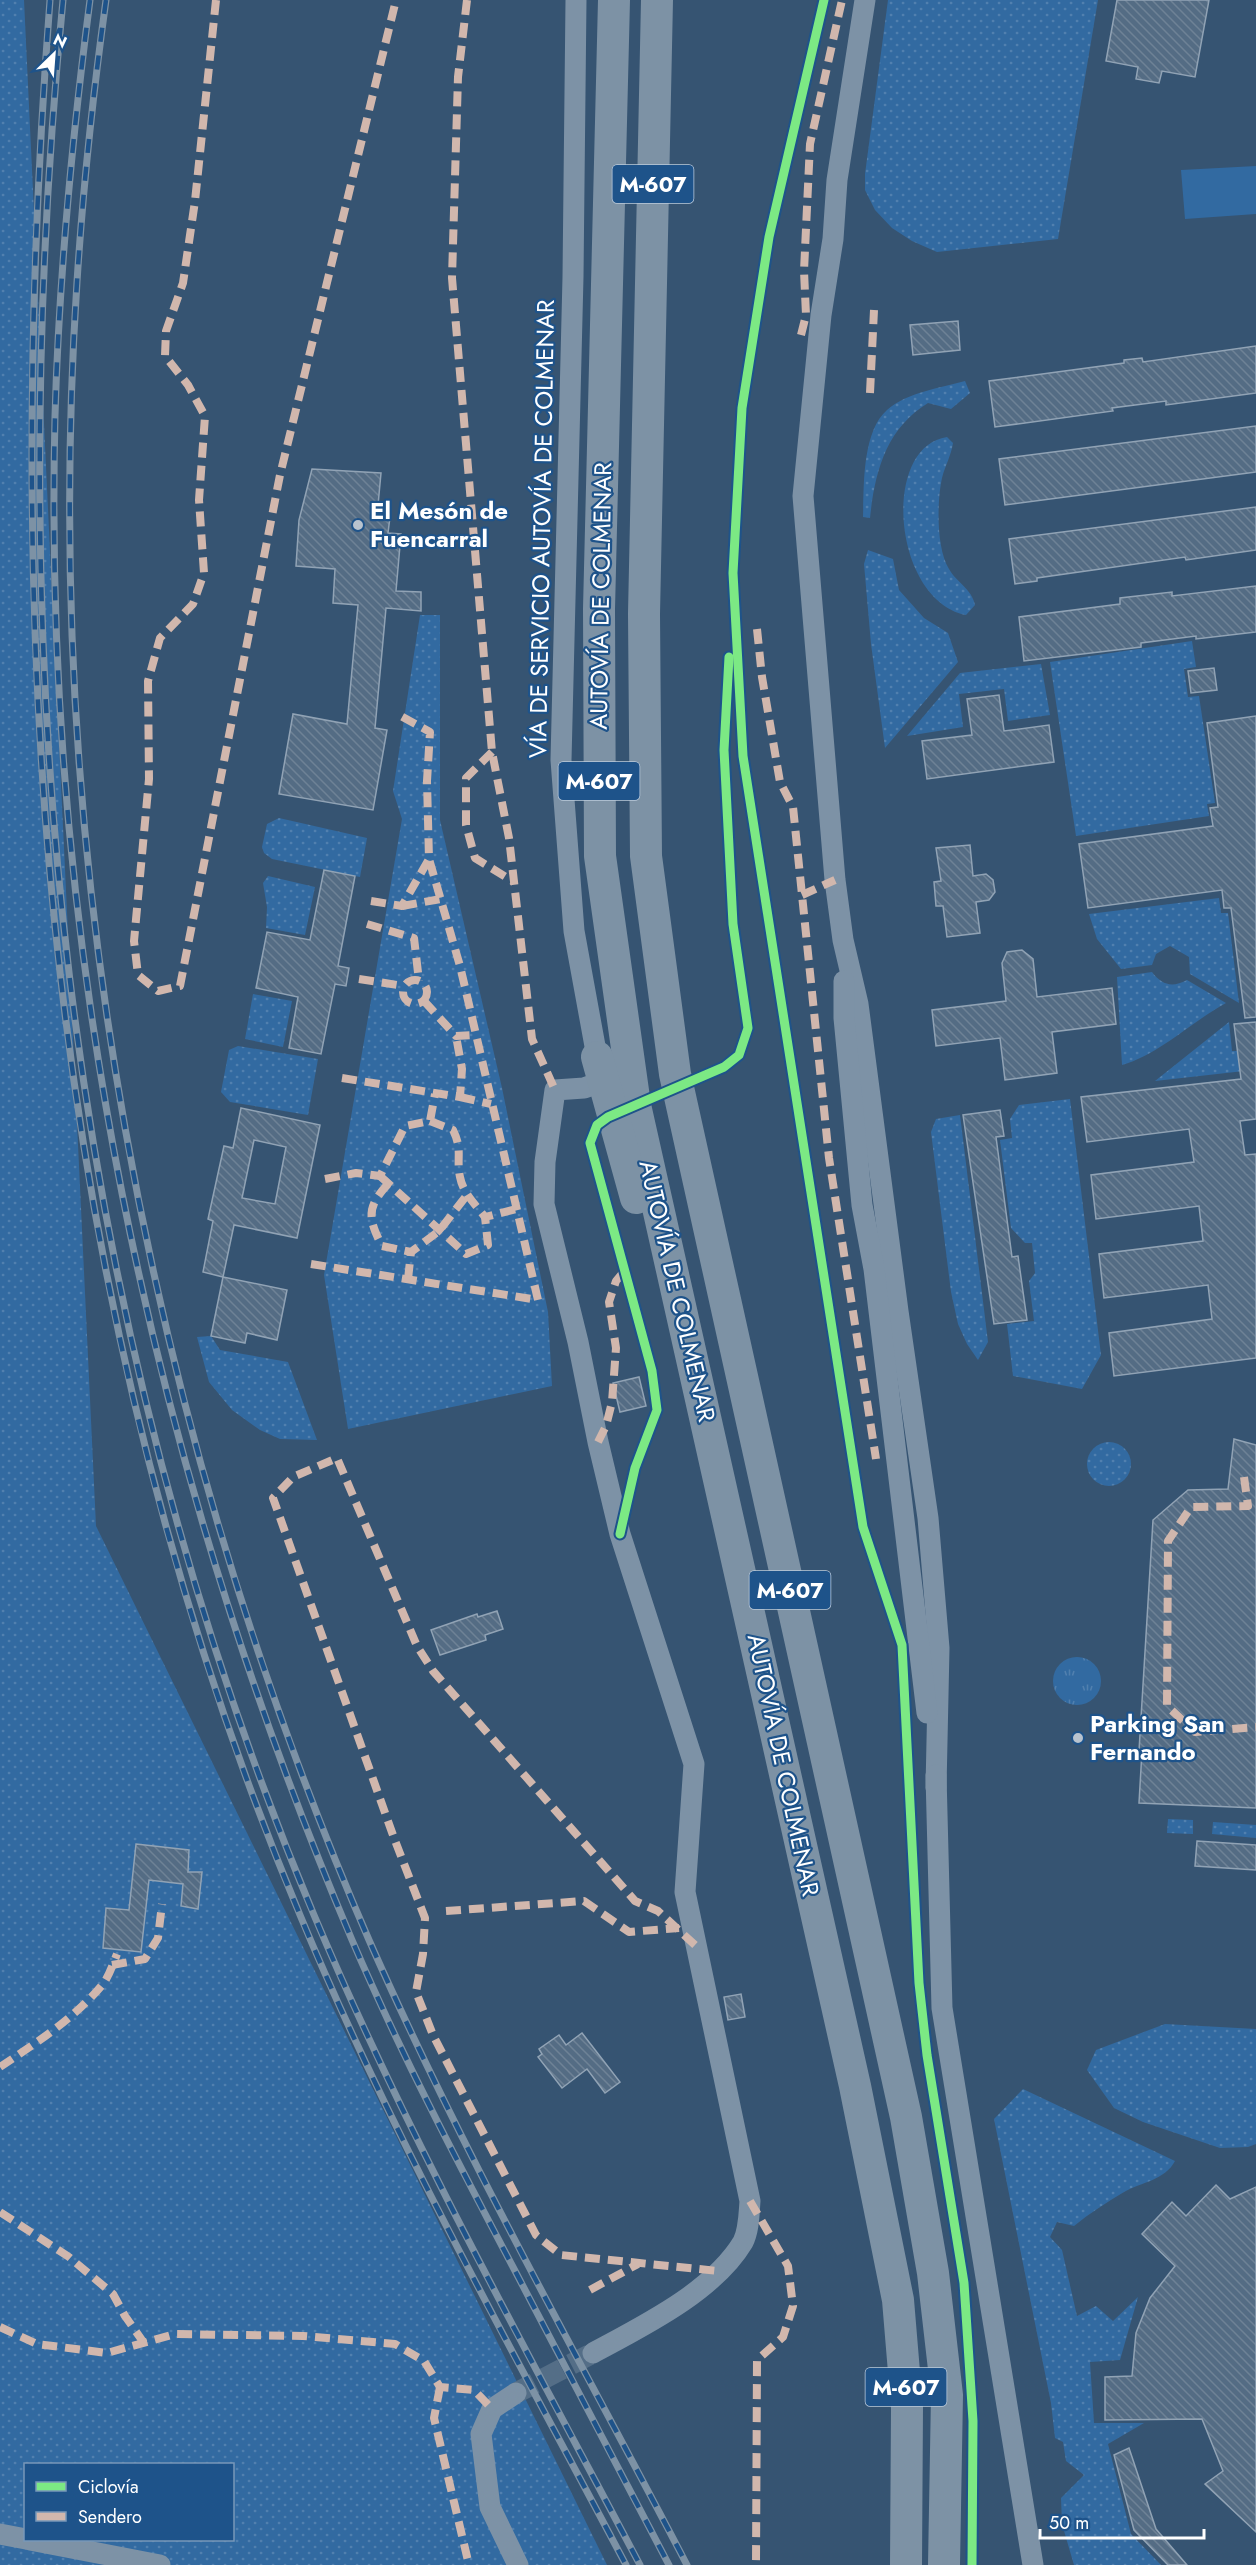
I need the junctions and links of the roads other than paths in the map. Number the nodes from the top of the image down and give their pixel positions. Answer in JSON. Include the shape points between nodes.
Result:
{"nodes":[{"id":1,"x":576,"y":0,"type":"edge"},
{"id":2,"x":614,"y":0,"type":"edge"},
{"id":3,"x":657,"y":0,"type":"edge"},
{"id":4,"x":676,"y":0,"type":"edge"},
{"id":5,"x":865,"y":0,"type":"edge"},
{"id":6,"x":655,"y":58,"type":"junction"},
{"id":7,"x":843,"y":940,"type":"junction"},
{"id":8,"x":601,"y":1069,"type":"junction"},
{"id":9,"x":874,"y":1269,"type":"junction"},
{"id":10,"x":910,"y":1491,"type":"dead end"},
{"id":11,"x":917,"y":1541,"type":"dead end"},
{"id":12,"x":736,"y":1548,"type":"junction"},
{"id":13,"x":936,"y":1788,"type":"junction"},
{"id":14,"x":881,"y":2210,"type":"junction"},
{"id":15,"x":593,"y":2353,"type":"tunnel mouth"},
{"id":16,"x":516,"y":2393,"type":"tunnel mouth"},
{"id":17,"x":0,"y":2534,"type":"edge"},
{"id":18,"x":24,"y":2538,"type":"edge"},
{"id":19,"x":38,"y":2541,"type":"edge"},
{"id":20,"x":160,"y":2565,"type":"edge"},
{"id":21,"x":518,"y":2565,"type":"edge"},
{"id":22,"x":890,"y":2565,"type":"edge"},
{"id":23,"x":906,"y":2565,"type":"edge"},
{"id":24,"x":944,"y":2565,"type":"edge"},
{"id":25,"x":1032,"y":2565,"type":"edge"}],
"edges":[{"from":1,"to":8,"type":"street","name":"VÍA DE SERVICIO AUTOVÍA DE COLMENAR","via":[[561,760],[574,931]]},
{"from":2,"to":12,"type":"highway","name":"AUTOVÍA DE COLMENAR","number":"M-607","via":[[599,609],[600,856],[635,1105]]},
{"from":3,"to":6,"type":"highway","name":"AUTOVÍA DE COLMENAR","number":"M-607"},
{"from":4,"to":6,"type":"highway"},
{"from":5,"to":7,"type":"street","via":[[837,180],[803,496]]},
{"from":6,"to":24,"type":"highway","name":"AUTOVÍA DE COLMENAR","number":"M-607","via":[[644,614],[646,856],[675,1074],[906,2117],[933,2272],[947,2395]]},
{"from":7,"to":9,"type":"street","via":[[845,1029],[862,1205]]},
{"from":7,"to":13,"type":"street","via":[[858,1004],[928,1518],[939,1648]]},
{"from":8,"to":12,"type":"highway"},
{"from":8,"to":15,"type":"street","via":[[584,1088],[555,1090],[545,1162],[544,1204],[620,1534],[694,1764],[686,1892],[750,2201],[743,2241],[718,2271],[667,2313]]},
{"from":9,"to":10,"type":"street","via":[[890,1313]]},
{"from":9,"to":13,"type":"street"},
{"from":11,"to":13,"type":"street"},
{"from":12,"to":14,"type":"highway","name":"AUTOVÍA DE COLMENAR","number":"M-607"},
{"from":13,"to":25,"type":"street","via":[[942,2008]]},
{"from":14,"to":22,"type":"highway","via":[[891,2418]]},
{"from":14,"to":23,"type":"highway","name":"AUTOVÍA DE COLMENAR","number":"M-607","via":[[898,2300],[907,2408]]},
{"from":16,"to":21,"type":"street","via":[[492,2409],[481,2434],[490,2507]]},
{"from":17,"to":18,"type":"street"},
{"from":19,"to":20,"type":"street"}]}
